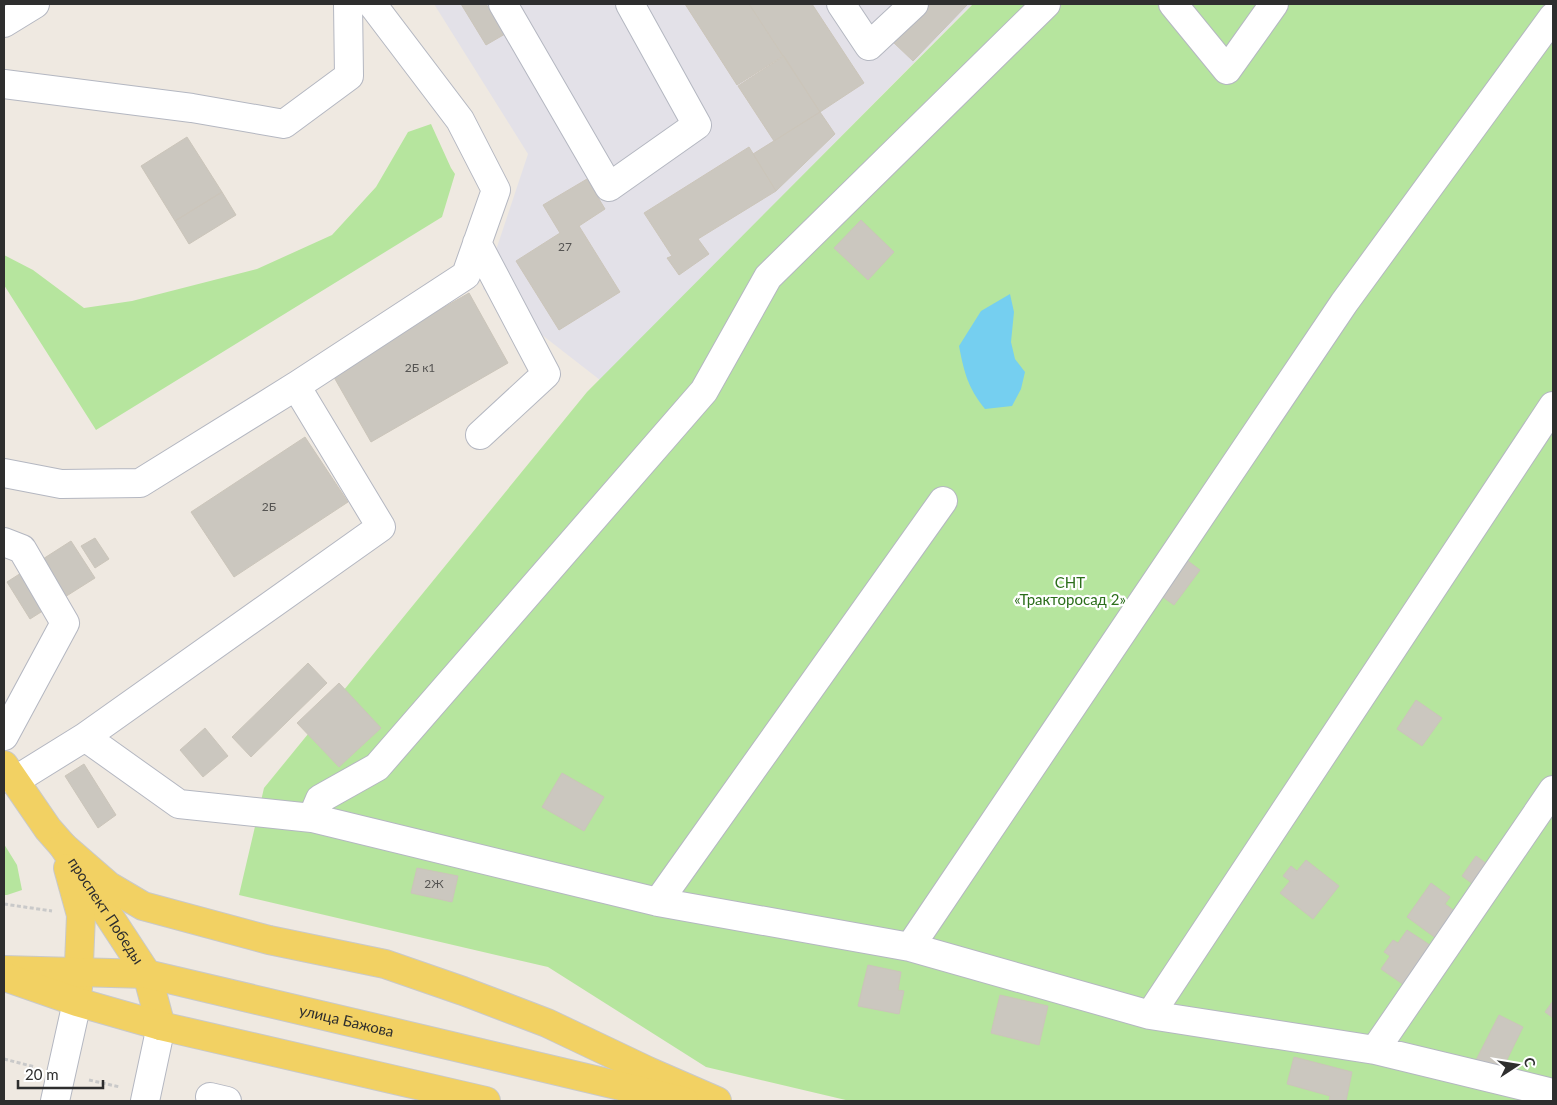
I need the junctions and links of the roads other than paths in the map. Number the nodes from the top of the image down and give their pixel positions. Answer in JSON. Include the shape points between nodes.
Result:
{"nodes":[{"id":1,"x":35,"y":4,"type":"edge"},
{"id":2,"x":348,"y":4,"type":"edge"},
{"id":3,"x":372,"y":4,"type":"edge"},
{"id":4,"x":503,"y":4,"type":"edge"},
{"id":5,"x":630,"y":4,"type":"edge"},
{"id":6,"x":841,"y":4,"type":"edge"},
{"id":7,"x":914,"y":4,"type":"edge"},
{"id":8,"x":1046,"y":4,"type":"edge"},
{"id":9,"x":1173,"y":4,"type":"edge"},
{"id":10,"x":1274,"y":4,"type":"edge"},
{"id":11,"x":1553,"y":16,"type":"edge"},
{"id":12,"x":4,"y":23,"type":"edge"},
{"id":13,"x":4,"y":84,"type":"edge"},
{"id":14,"x":477,"y":242,"type":"junction"},
{"id":15,"x":296,"y":386,"type":"junction"},
{"id":16,"x":1553,"y":406,"type":"edge"},
{"id":17,"x":480,"y":434,"type":"dead end"},
{"id":18,"x":4,"y":473,"type":"edge"},
{"id":19,"x":943,"y":501,"type":"dead end"},
{"id":20,"x":4,"y":542,"type":"edge"},
{"id":21,"x":4,"y":736,"type":"edge"},
{"id":22,"x":85,"y":737,"type":"junction"},
{"id":23,"x":9,"y":773,"type":"edge"},
{"id":24,"x":1553,"y":790,"type":"edge"},
{"id":25,"x":312,"y":818,"type":"junction"},
{"id":26,"x":63,"y":846,"type":"junction"},
{"id":27,"x":658,"y":902,"type":"junction"},
{"id":28,"x":910,"y":947,"type":"junction"},
{"id":29,"x":4,"y":970,"type":"edge"},
{"id":30,"x":79,"y":971,"type":"junction"},
{"id":31,"x":147,"y":974,"type":"junction"},
{"id":32,"x":4,"y":977,"type":"edge"},
{"id":33,"x":77,"y":1002,"type":"junction"},
{"id":34,"x":1150,"y":1015,"type":"junction"},
{"id":35,"x":161,"y":1026,"type":"junction"},
{"id":36,"x":1375,"y":1050,"type":"junction"},
{"id":37,"x":1553,"y":1094,"type":"edge"},
{"id":38,"x":146,"y":1097,"type":"edge"},
{"id":39,"x":55,"y":1101,"type":"edge"},
{"id":40,"x":486,"y":1101,"type":"edge"},
{"id":41,"x":684,"y":1101,"type":"edge"},
{"id":42,"x":718,"y":1101,"type":"edge"}],
"edges":[{"from":1,"to":12,"type":"street"},
{"from":2,"to":13,"type":"street","via":[[349,76],[284,124],[192,108]]},
{"from":3,"to":14,"type":"street","via":[[460,120],[496,190]]},
{"from":4,"to":5,"type":"street","via":[[609,187],[697,125]]},
{"from":6,"to":7,"type":"street","via":[[869,46]]},
{"from":8,"to":25,"type":"street","via":[[768,277],[704,391],[377,766],[320,799]]},
{"from":9,"to":10,"type":"street","via":[[1227,70]]},
{"from":11,"to":28,"type":"street","via":[[1344,304]]},
{"from":14,"to":15,"type":"street","via":[[466,275]]},
{"from":14,"to":17,"type":"street","via":[[546,374]]},
{"from":15,"to":18,"type":"street","via":[[140,483],[60,484]]},
{"from":15,"to":22,"type":"street","via":[[381,527]]},
{"from":16,"to":34,"type":"street"},
{"from":19,"to":27,"type":"street"},
{"from":20,"to":21,"type":"street","via":[[22,549],[65,623]]},
{"from":22,"to":23,"type":"street"},
{"from":22,"to":25,"type":"street","via":[[179,804]]},
{"from":23,"to":26,"type":"main road","name":"проспект Победы"},
{"from":24,"to":36,"type":"street"},
{"from":25,"to":27,"type":"street"},
{"from":26,"to":30,"type":"main road","name":"проспект Победы","via":[[81,915]]},
{"from":26,"to":31,"type":"main road","name":"проспект Победы"},
{"from":26,"to":42,"type":"main road","via":[[109,886],[143,906],[269,940],[385,964],[548,1023],[648,1072]]},
{"from":27,"to":28,"type":"street"},
{"from":28,"to":34,"type":"street"},
{"from":29,"to":30,"type":"main road","name":"улица Бажова"},
{"from":30,"to":31,"type":"main road","name":"улица Бажова"},
{"from":30,"to":33,"type":"main road","name":"проспект Победы"},
{"from":31,"to":35,"type":"main road","name":"проспект Победы"},
{"from":31,"to":41,"type":"main road","name":"улица Бажова"},
{"from":32,"to":33,"type":"main road"},
{"from":33,"to":35,"type":"main road"},
{"from":33,"to":39,"type":"street"},
{"from":34,"to":36,"type":"street"},
{"from":35,"to":38,"type":"street"},
{"from":35,"to":40,"type":"main road"},
{"from":36,"to":37,"type":"street"}]}
